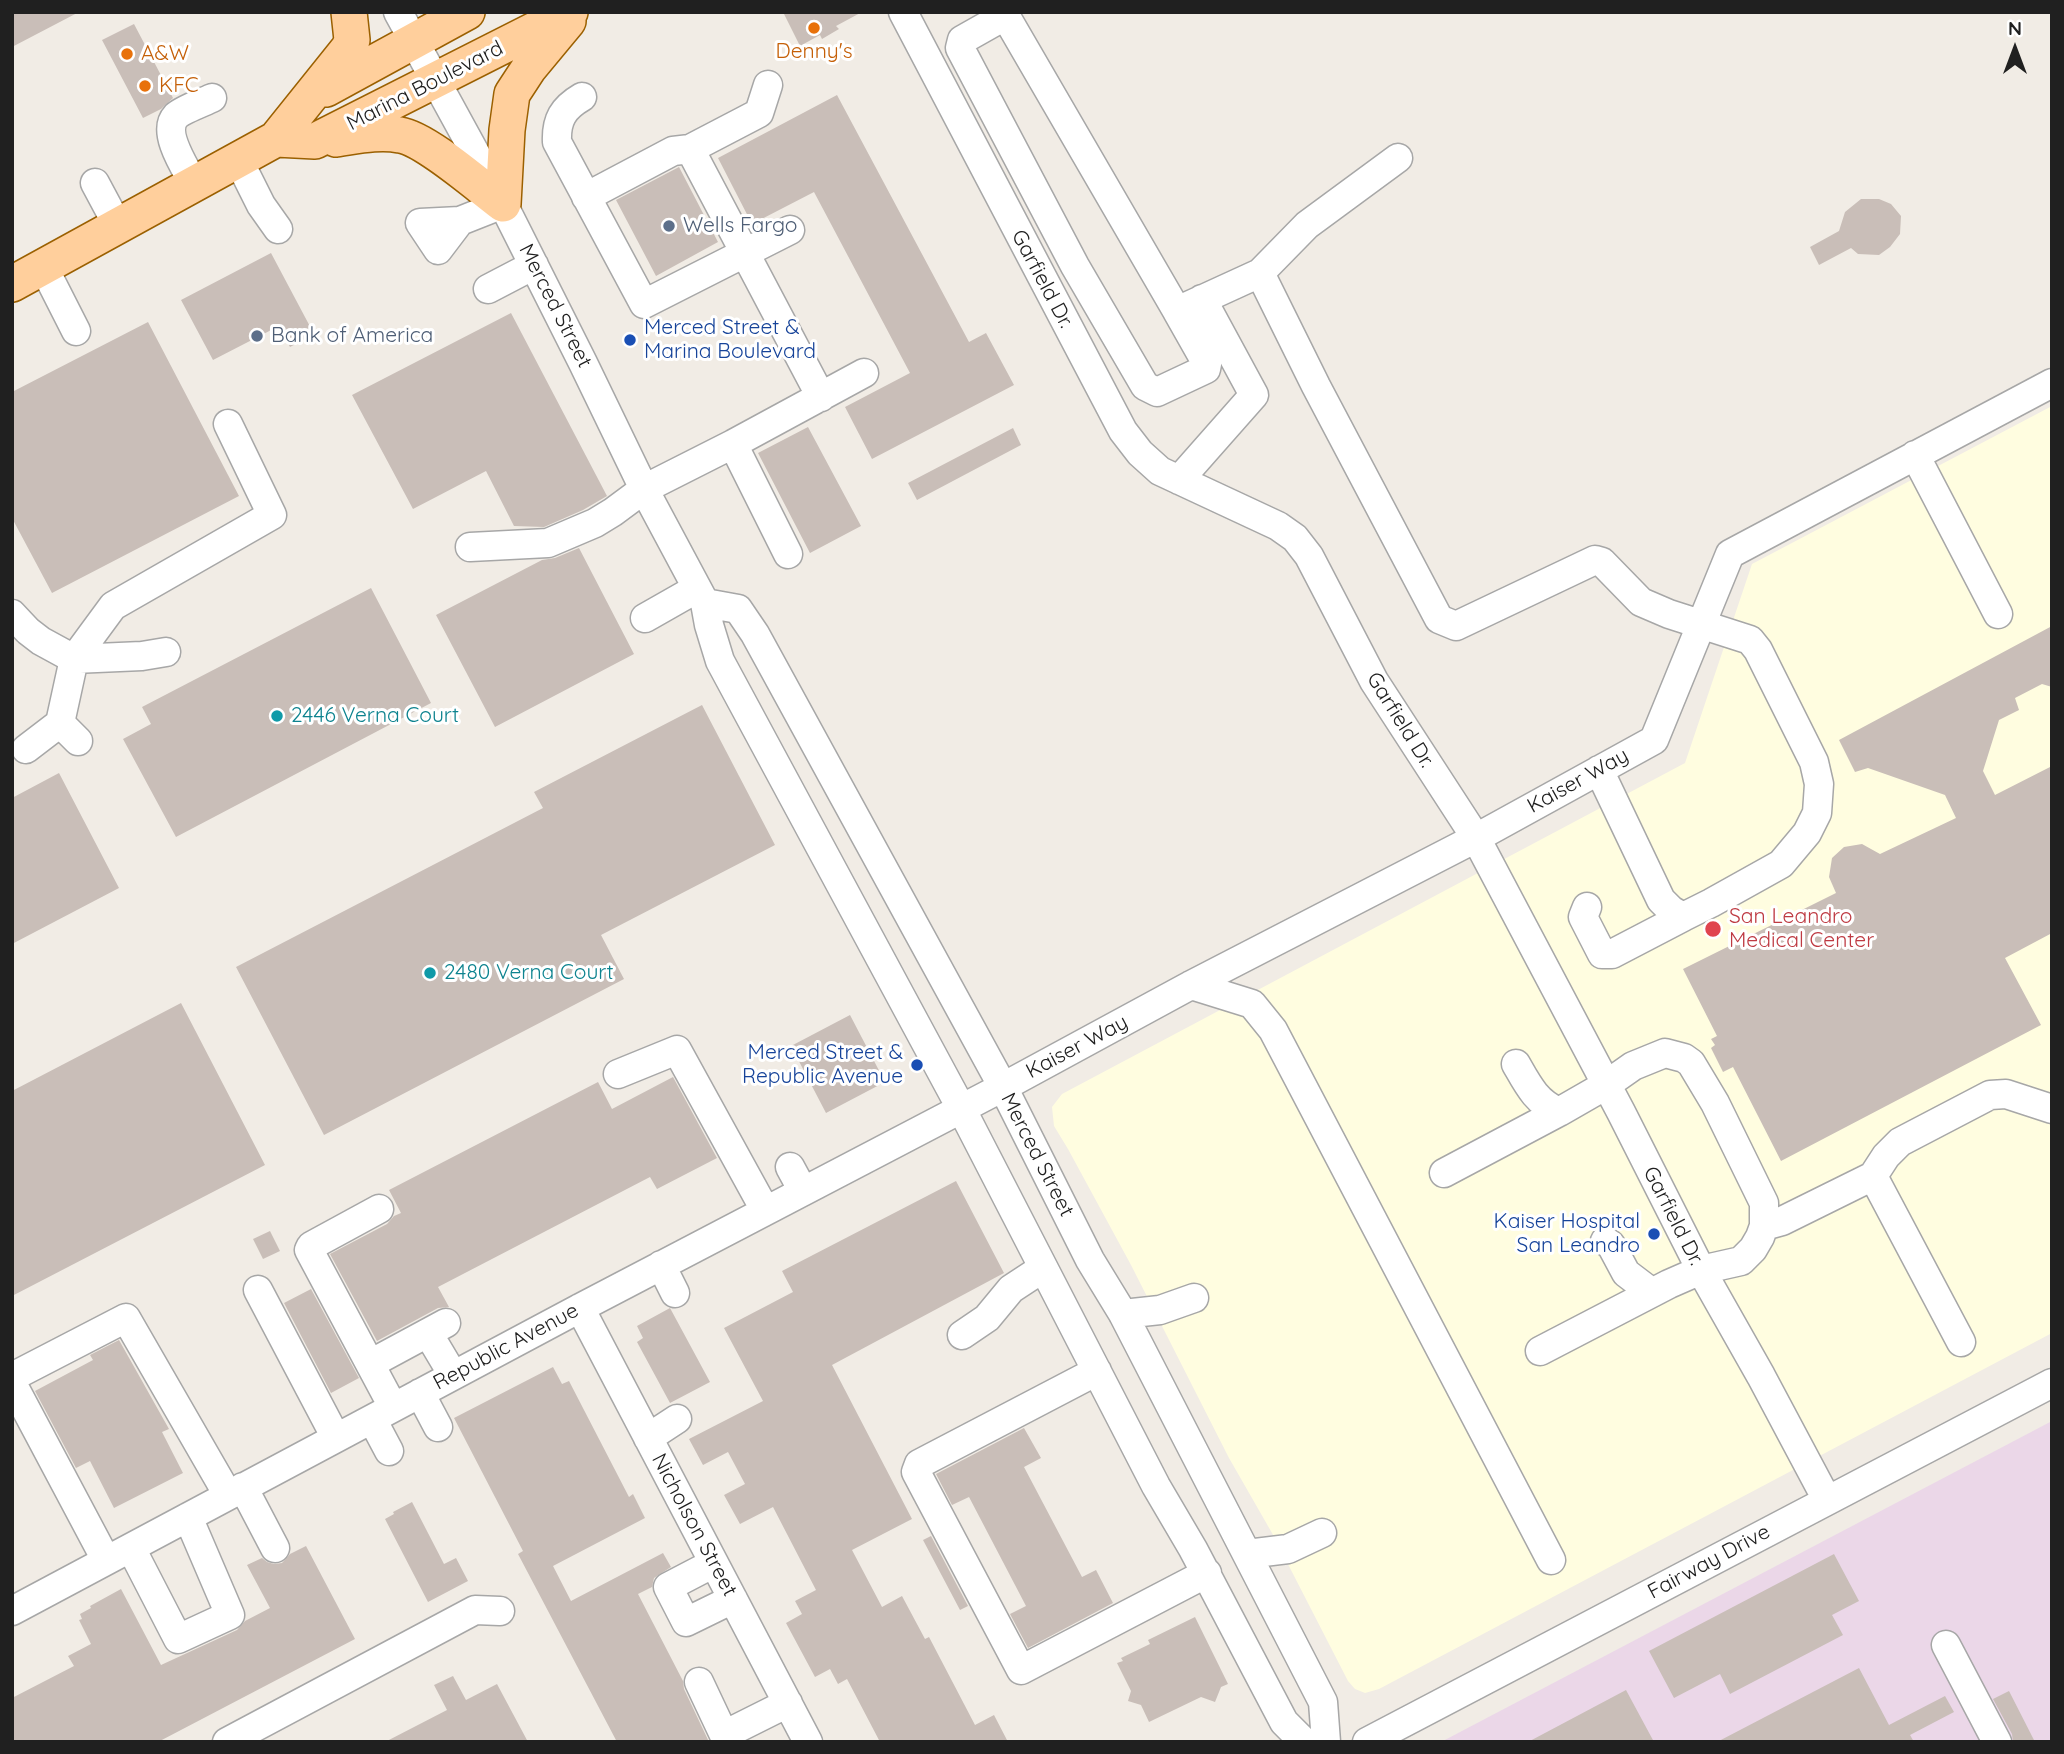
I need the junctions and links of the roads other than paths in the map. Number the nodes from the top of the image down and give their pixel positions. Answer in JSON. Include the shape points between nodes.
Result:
{"nodes":[{"id":1,"x":349,"y":12,"type":"edge"},
{"id":2,"x":467,"y":12,"type":"edge"},
{"id":3,"x":572,"y":12,"type":"edge"},
{"id":4,"x":903,"y":12,"type":"edge"},
{"id":5,"x":406,"y":27,"type":"edge"},
{"id":6,"x":436,"y":80,"type":"junction"},
{"id":7,"x":768,"y":85,"type":"dead end"},
{"id":8,"x":582,"y":97,"type":"dead end"},
{"id":9,"x":212,"y":98,"type":"dead end"},
{"id":10,"x":308,"y":99,"type":"junction"},
{"id":11,"x":276,"y":139,"type":"junction"},
{"id":12,"x":315,"y":141,"type":"junction"},
{"id":13,"x":690,"y":149,"type":"junction"},
{"id":14,"x":1398,"y":158,"type":"dead end"},
{"id":15,"x":238,"y":159,"type":"junction"},
{"id":16,"x":95,"y":183,"type":"dead end"},
{"id":17,"x":194,"y":184,"type":"junction"},
{"id":18,"x":586,"y":197,"type":"junction"},
{"id":19,"x":503,"y":204,"type":"junction"},
{"id":20,"x":460,"y":221,"type":"dead end"},
{"id":21,"x":118,"y":226,"type":"junction"},
{"id":22,"x":278,"y":229,"type":"dead end"},
{"id":23,"x":790,"y":230,"type":"dead end"},
{"id":24,"x":745,"y":253,"type":"junction"},
{"id":25,"x":534,"y":265,"type":"junction"},
{"id":26,"x":43,"y":266,"type":"junction"},
{"id":27,"x":1260,"y":273,"type":"junction"},
{"id":28,"x":12,"y":284,"type":"edge"},
{"id":29,"x":488,"y":289,"type":"dead end"},
{"id":30,"x":1202,"y":299,"type":"junction"},
{"id":31,"x":1177,"y":311,"type":"junction"},
{"id":32,"x":76,"y":331,"type":"dead end"},
{"id":33,"x":864,"y":373,"type":"dead end"},
{"id":34,"x":2052,"y":383,"type":"edge"},
{"id":35,"x":821,"y":397,"type":"junction"},
{"id":36,"x":228,"y":424,"type":"dead end"},
{"id":37,"x":733,"y":444,"type":"junction"},
{"id":38,"x":1915,"y":455,"type":"junction"},
{"id":39,"x":1180,"y":480,"type":"junction"},
{"id":40,"x":644,"y":489,"type":"junction"},
{"id":41,"x":470,"y":547,"type":"dead end"},
{"id":42,"x":788,"y":554,"type":"dead end"},
{"id":43,"x":701,"y":596,"type":"junction"},
{"id":44,"x":12,"y":614,"type":"edge"},
{"id":45,"x":1998,"y":614,"type":"dead end"},
{"id":46,"x":645,"y":618,"type":"dead end"},
{"id":47,"x":1702,"y":625,"type":"junction"},
{"id":48,"x":166,"y":652,"type":"dead end"},
{"id":49,"x":74,"y":659,"type":"junction"},
{"id":50,"x":26,"y":750,"type":"dead end"},
{"id":51,"x":1599,"y":770,"type":"junction"},
{"id":52,"x":1476,"y":838,"type":"junction"},
{"id":53,"x":1587,"y":907,"type":"dead end"},
{"id":54,"x":1683,"y":917,"type":"junction"},
{"id":55,"x":1191,"y":985,"type":"junction"},
{"id":56,"x":1516,"y":1064,"type":"dead end"},
{"id":57,"x":618,"y":1074,"type":"dead end"},
{"id":58,"x":1606,"y":1085,"type":"junction"},
{"id":59,"x":1003,"y":1087,"type":"junction"},
{"id":60,"x":961,"y":1108,"type":"junction"},
{"id":61,"x":2052,"y":1109,"type":"edge"},
{"id":62,"x":1559,"y":1112,"type":"junction"},
{"id":63,"x":1444,"y":1173,"type":"dead end"},
{"id":64,"x":1873,"y":1175,"type":"junction"},
{"id":65,"x":379,"y":1209,"type":"dead end"},
{"id":66,"x":765,"y":1210,"type":"junction"},
{"id":67,"x":1764,"y":1226,"type":"junction"},
{"id":68,"x":1605,"y":1241,"type":"dead end"},
{"id":69,"x":660,"y":1265,"type":"junction"},
{"id":70,"x":1043,"y":1268,"type":"junction"},
{"id":71,"x":1701,"y":1270,"type":"junction"},
{"id":72,"x":258,"y":1290,"type":"dead end"},
{"id":73,"x":1651,"y":1292,"type":"junction"},
{"id":74,"x":675,"y":1293,"type":"dead end"},
{"id":75,"x":1194,"y":1298,"type":"dead end"},
{"id":76,"x":580,"y":1308,"type":"junction"},
{"id":77,"x":1123,"y":1314,"type":"junction"},
{"id":78,"x":962,"y":1335,"type":"dead end"},
{"id":79,"x":1961,"y":1342,"type":"dead end"},
{"id":80,"x":1540,"y":1351,"type":"dead end"},
{"id":81,"x":370,"y":1364,"type":"junction"},
{"id":82,"x":1097,"y":1371,"type":"junction"},
{"id":83,"x":453,"y":1376,"type":"junction"},
{"id":84,"x":12,"y":1377,"type":"edge"},
{"id":85,"x":12,"y":1382,"type":"edge"},
{"id":86,"x":2052,"y":1383,"type":"edge"},
{"id":87,"x":420,"y":1393,"type":"junction"},
{"id":88,"x":382,"y":1413,"type":"junction"},
{"id":89,"x":677,"y":1419,"type":"dead end"},
{"id":90,"x":438,"y":1427,"type":"dead end"},
{"id":91,"x":336,"y":1438,"type":"junction"},
{"id":92,"x":648,"y":1438,"type":"junction"},
{"id":93,"x":389,"y":1451,"type":"dead end"},
{"id":94,"x":236,"y":1491,"type":"junction"},
{"id":95,"x":1826,"y":1500,"type":"junction"},
{"id":96,"x":188,"y":1517,"type":"junction"},
{"id":97,"x":1322,"y":1533,"type":"dead end"},
{"id":98,"x":131,"y":1548,"type":"junction"},
{"id":99,"x":275,"y":1548,"type":"dead end"},
{"id":100,"x":1247,"y":1554,"type":"junction"},
{"id":101,"x":106,"y":1560,"type":"junction"},
{"id":102,"x":1551,"y":1560,"type":"dead end"},
{"id":103,"x":714,"y":1563,"type":"junction"},
{"id":104,"x":1207,"y":1573,"type":"junction"},
{"id":105,"x":733,"y":1599,"type":"junction"},
{"id":106,"x":12,"y":1611,"type":"edge"},
{"id":107,"x":500,"y":1611,"type":"dead end"},
{"id":108,"x":1946,"y":1645,"type":"dead end"},
{"id":109,"x":699,"y":1682,"type":"dead end"},
{"id":110,"x":788,"y":1703,"type":"junction"},
{"id":111,"x":1385,"y":1737,"type":"edge"},
{"id":112,"x":227,"y":1742,"type":"edge"},
{"id":113,"x":808,"y":1742,"type":"edge"},
{"id":114,"x":1304,"y":1742,"type":"edge"},
{"id":115,"x":1326,"y":1742,"type":"edge"},
{"id":116,"x":1997,"y":1742,"type":"edge"}],
"edges":[{"from":1,"to":10,"type":"main road","via":[[349,48]]},
{"from":2,"to":5,"type":"main road","name":"Marina Boulevard"},
{"from":3,"to":6,"type":"main road","name":"Marina Boulevard"},
{"from":3,"to":19,"type":"main road","via":[[512,94]]},
{"from":4,"to":39,"type":"street","name":"Garfield Dr.","via":[[1123,431],[1160,471]]},
{"from":5,"to":6,"type":"street","name":"Merced Street"},
{"from":5,"to":10,"type":"main road","name":"Marina Boulevard"},
{"from":6,"to":12,"type":"main road","name":"Marina Boulevard"},
{"from":6,"to":19,"type":"street","name":"Merced Street"},
{"from":7,"to":13,"type":"street","via":[[759,113]]},
{"from":8,"to":18,"type":"street","via":[[563,112],[557,142]]},
{"from":9,"to":17,"type":"street","via":[[176,115],[173,123],[172,140]]},
{"from":10,"to":11,"type":"main road","name":"Marina Boulevard"},
{"from":11,"to":12,"type":"main road","name":"Marina Boulevard"},
{"from":11,"to":15,"type":"main road","name":"Marina Boulevard"},
{"from":12,"to":19,"type":"main road","via":[[380,133],[410,137]]},
{"from":13,"to":18,"type":"street","via":[[673,151]]},
{"from":13,"to":24,"type":"street"},
{"from":14,"to":27,"type":"street","via":[[1307,225]]},
{"from":15,"to":17,"type":"main road","name":"Marina Boulevard"},
{"from":15,"to":22,"type":"street"},
{"from":16,"to":21,"type":"street"},
{"from":17,"to":21,"type":"main road","name":"Marina Boulevard"},
{"from":18,"to":24,"type":"street","via":[[644,304]]},
{"from":19,"to":20,"type":"street"},
{"from":19,"to":25,"type":"street","name":"Merced Street"},
{"from":21,"to":26,"type":"main road","name":"Marina Boulevard"},
{"from":23,"to":24,"type":"street"},
{"from":24,"to":35,"type":"street"},
{"from":25,"to":29,"type":"street"},
{"from":25,"to":40,"type":"street","name":"Merced Street"},
{"from":26,"to":28,"type":"main road","name":"Marina Boulevard"},
{"from":26,"to":32,"type":"street"},
{"from":27,"to":30,"type":"street"},
{"from":27,"to":47,"type":"street","via":[[1439,619],[1456,626],[1595,560],[1641,602]]},
{"from":30,"to":31,"type":"street"},
{"from":30,"to":39,"type":"street","via":[[1254,395]]},
{"from":31,"to":31,"type":"street","via":[[1008,20],[1001,18],[962,40],[960,48],[1074,266],[1145,386],[1157,392],[1208,364]]},
{"from":33,"to":35,"type":"street"},
{"from":34,"to":38,"type":"street","name":"Kaiser Way"},
{"from":35,"to":37,"type":"street"},
{"from":36,"to":49,"type":"street","via":[[272,515],[113,606]]},
{"from":37,"to":40,"type":"street"},
{"from":37,"to":42,"type":"street"},
{"from":38,"to":45,"type":"street"},
{"from":38,"to":47,"type":"street","name":"Kaiser Way","via":[[1730,554]]},
{"from":39,"to":52,"type":"street","name":"Garfield Dr.","via":[[1278,526],[1310,556],[1374,681]]},
{"from":40,"to":41,"type":"street","via":[[595,523],[548,543]]},
{"from":40,"to":43,"type":"street","name":"Merced Street"},
{"from":43,"to":46,"type":"street"},
{"from":43,"to":59,"type":"street","name":"Merced Street","via":[[738,609],[755,634]]},
{"from":43,"to":60,"type":"street","name":"Merced Street","via":[[709,625],[706,658],[720,660],[816,864]]},
{"from":44,"to":49,"type":"street","via":[[41,641]]},
{"from":47,"to":51,"type":"street","name":"Kaiser Way","via":[[1654,740]]},
{"from":47,"to":54,"type":"street","via":[[1750,640],[1758,650],[1814,762],[1819,784],[1816,813],[1807,833],[1782,863]]},
{"from":48,"to":49,"type":"street"},
{"from":49,"to":50,"type":"street","via":[[69,732]]},
{"from":51,"to":52,"type":"street","name":"Kaiser Way"},
{"from":51,"to":54,"type":"street","via":[[1661,900]]},
{"from":52,"to":55,"type":"street","name":"Kaiser Way"},
{"from":52,"to":58,"type":"street","name":"Garfield Dr."},
{"from":53,"to":54,"type":"street","via":[[1584,917],[1602,954],[1612,954]]},
{"from":55,"to":59,"type":"street","name":"Kaiser Way"},
{"from":55,"to":102,"type":"street","via":[[1252,1004],[1273,1030]]},
{"from":56,"to":62,"type":"street","via":[[1535,1097]]},
{"from":57,"to":66,"type":"street","via":[[677,1049]]},
{"from":58,"to":62,"type":"street"},
{"from":58,"to":67,"type":"street","via":[[1633,1066],[1665,1053],[1690,1063],[1760,1192],[1766,1211]]},
{"from":58,"to":71,"type":"street","name":"Garfield Dr."},
{"from":59,"to":60,"type":"street","name":"Republic Avenue"},
{"from":59,"to":77,"type":"street","name":"Merced Street","via":[[1090,1260]]},
{"from":60,"to":66,"type":"street","name":"Republic Avenue","via":[[797,1179]]},
{"from":60,"to":70,"type":"street","name":"Merced Street"},
{"from":61,"to":64,"type":"street","via":[[2006,1094],[1990,1095],[1900,1142]]},
{"from":62,"to":63,"type":"street"},
{"from":64,"to":67,"type":"street"},
{"from":64,"to":79,"type":"street"},
{"from":65,"to":81,"type":"street","via":[[309,1250]]},
{"from":66,"to":69,"type":"street","name":"Republic Avenue"},
{"from":67,"to":71,"type":"street","via":[[1741,1261]]},
{"from":68,"to":73,"type":"street","via":[[1626,1273]]},
{"from":69,"to":74,"type":"street"},
{"from":69,"to":76,"type":"street","name":"Republic Avenue"},
{"from":70,"to":78,"type":"street","via":[[1011,1289],[987,1318]]},
{"from":70,"to":82,"type":"street","name":"Merced Street"},
{"from":71,"to":73,"type":"street"},
{"from":71,"to":95,"type":"street","name":"Garfield Dr."},
{"from":72,"to":91,"type":"street"},
{"from":73,"to":80,"type":"street"},
{"from":75,"to":77,"type":"street","via":[[1160,1310]]},
{"from":76,"to":83,"type":"street","name":"Republic Avenue"},
{"from":76,"to":92,"type":"street","name":"Nicholson Street"},
{"from":77,"to":100,"type":"street","name":"Merced Street"},
{"from":81,"to":83,"type":"street","via":[[437,1328]]},
{"from":81,"to":88,"type":"street"},
{"from":82,"to":104,"type":"street","name":"Merced Street"},
{"from":82,"to":104,"type":"street","via":[[919,1464],[916,1472],[1021,1670]]},
{"from":83,"to":87,"type":"street","name":"Republic Avenue"},
{"from":84,"to":94,"type":"street","via":[[127,1318]]},
{"from":85,"to":101,"type":"street"},
{"from":86,"to":95,"type":"street","name":"Fairway Drive"},
{"from":87,"to":88,"type":"street","name":"Republic Avenue"},
{"from":87,"to":90,"type":"street"},
{"from":88,"to":91,"type":"street","name":"Republic Avenue"},
{"from":88,"to":93,"type":"street"},
{"from":89,"to":92,"type":"street"},
{"from":91,"to":94,"type":"street","name":"Republic Avenue"},
{"from":92,"to":103,"type":"street","name":"Nicholson Street"},
{"from":94,"to":96,"type":"street","name":"Republic Avenue"},
{"from":94,"to":99,"type":"street"},
{"from":95,"to":111,"type":"street","name":"Fairway Drive"},
{"from":96,"to":98,"type":"street","name":"Republic Avenue"},
{"from":96,"to":98,"type":"street","via":[[230,1615],[178,1639]]},
{"from":97,"to":100,"type":"street","via":[[1288,1549]]},
{"from":98,"to":101,"type":"street","name":"Republic Avenue"},
{"from":100,"to":115,"type":"street","name":"Merced Street","via":[[1324,1702]]},
{"from":101,"to":106,"type":"street","name":"Republic Avenue"},
{"from":103,"to":105,"type":"street","name":"Nicholson Street"},
{"from":103,"to":105,"type":"street","via":[[667,1587],[686,1622]]},
{"from":104,"to":114,"type":"street","name":"Merced Street","via":[[1262,1700]]},
{"from":105,"to":110,"type":"street","name":"Nicholson Street"},
{"from":107,"to":112,"type":"street","via":[[475,1610]]},
{"from":108,"to":116,"type":"street"},
{"from":109,"to":110,"type":"street","via":[[724,1735]]},
{"from":110,"to":113,"type":"street","name":"Nicholson Street"}]}
